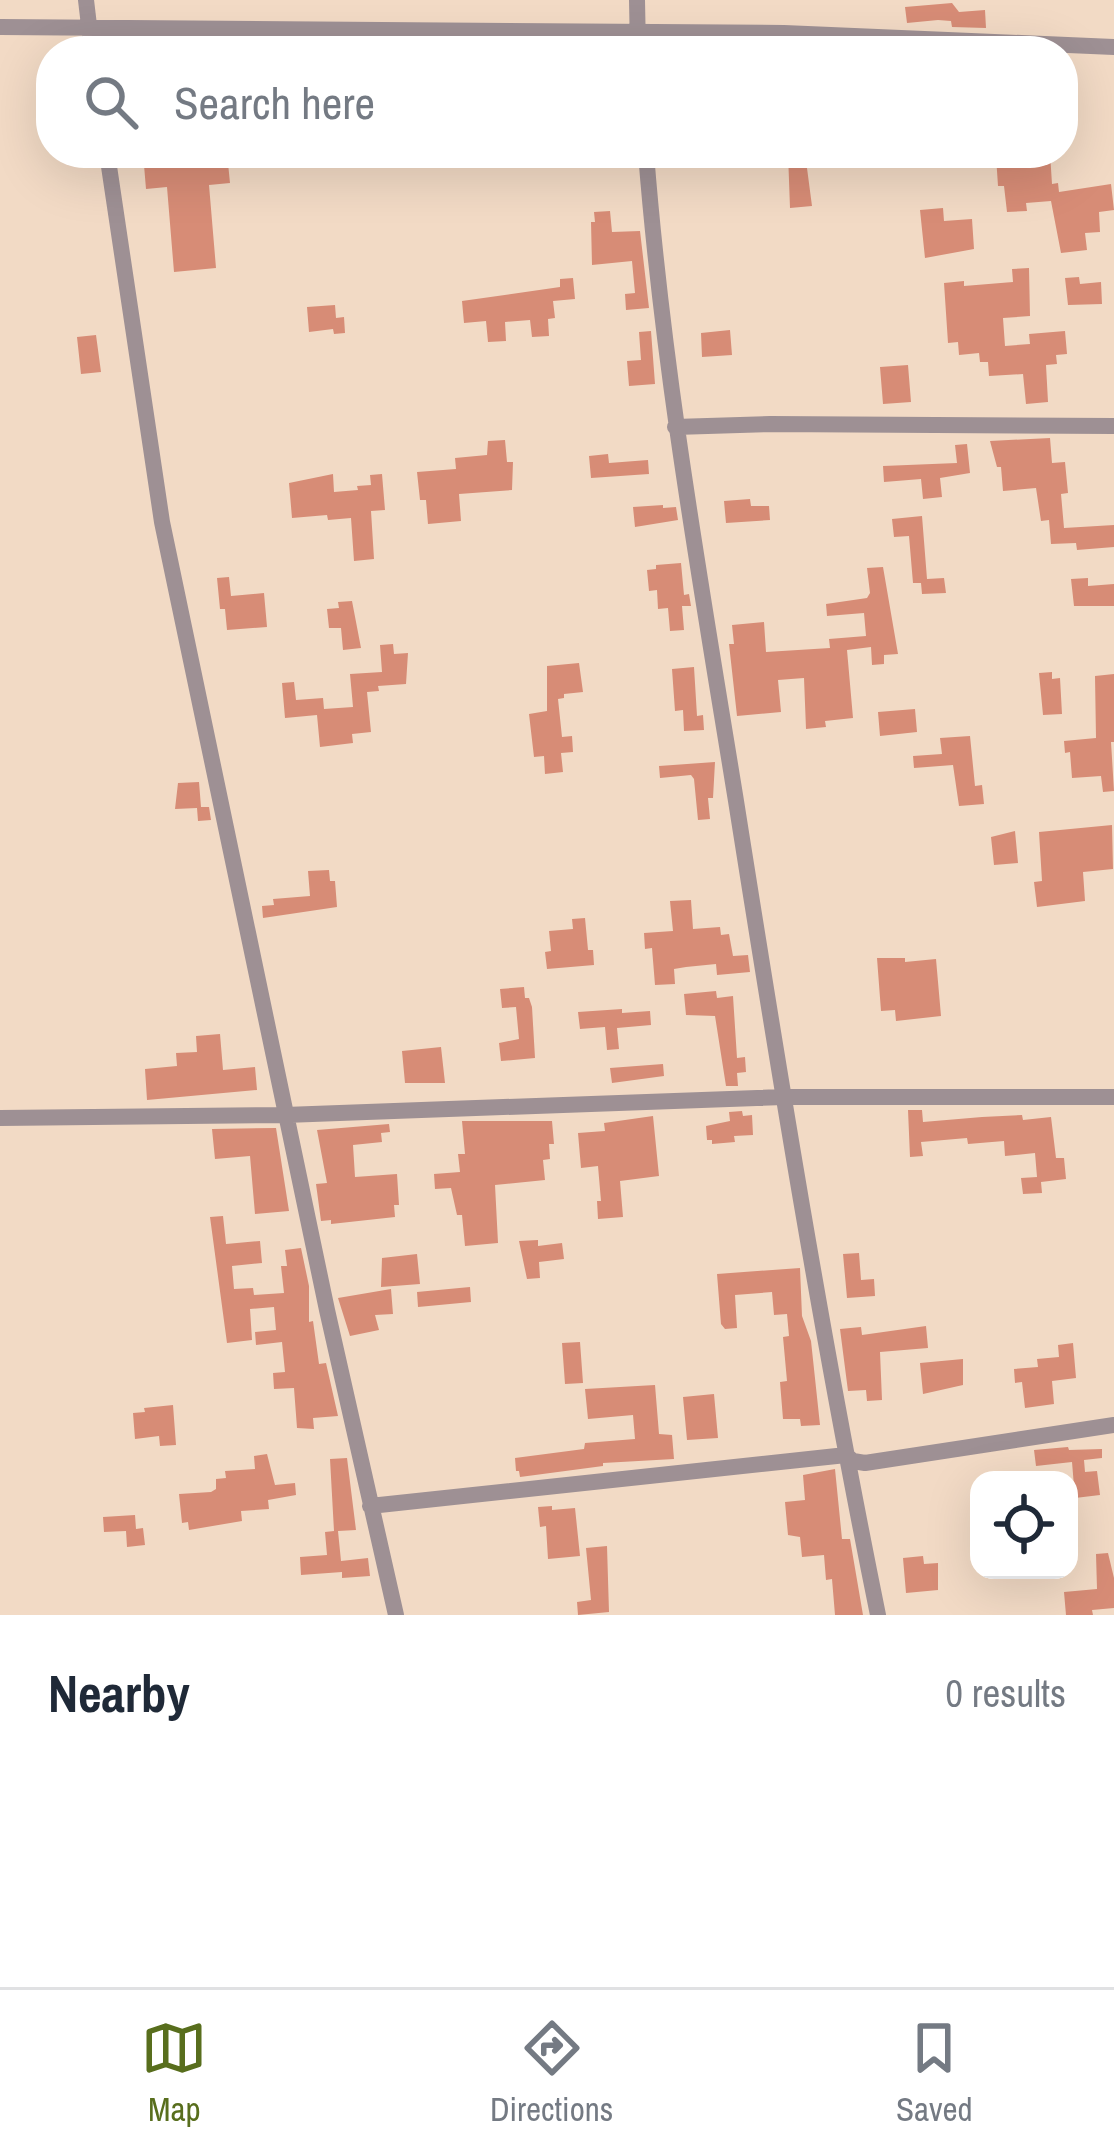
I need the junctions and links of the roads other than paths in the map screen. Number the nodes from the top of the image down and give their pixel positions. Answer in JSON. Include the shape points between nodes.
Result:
{"nodes":[{"id":1,"x":86,"y":0,"type":"edge"},
{"id":2,"x":637,"y":0,"type":"edge"},
{"id":3,"x":0,"y":27,"type":"edge"},
{"id":4,"x":89,"y":29,"type":"junction"},
{"id":5,"x":90,"y":36,"type":"edge"},
{"id":6,"x":385,"y":36,"type":"edge"},
{"id":7,"x":638,"y":36,"type":"edge"},
{"id":8,"x":735,"y":36,"type":"edge"},
{"id":9,"x":855,"y":36,"type":"edge"},
{"id":10,"x":1078,"y":45,"type":"edge"},
{"id":11,"x":1114,"y":47,"type":"edge"},
{"id":12,"x":109,"y":168,"type":"edge"},
{"id":13,"x":648,"y":168,"type":"edge"},
{"id":14,"x":1114,"y":426,"type":"edge"},
{"id":15,"x":675,"y":427,"type":"junction"},
{"id":16,"x":783,"y":1097,"type":"junction"},
{"id":17,"x":1114,"y":1097,"type":"edge"},
{"id":18,"x":285,"y":1114,"type":"junction"},
{"id":19,"x":0,"y":1118,"type":"edge"},
{"id":20,"x":1114,"y":1425,"type":"edge"},
{"id":21,"x":845,"y":1455,"type":"junction"},
{"id":22,"x":370,"y":1506,"type":"junction"},
{"id":23,"x":396,"y":1615,"type":"edge"},
{"id":24,"x":878,"y":1615,"type":"edge"}],
"edges":[{"from":1,"to":4,"type":"street"},
{"from":2,"to":7,"type":"street"},
{"from":3,"to":4,"type":"street"},
{"from":4,"to":5,"type":"street"},
{"from":4,"to":6,"type":"street"},
{"from":8,"to":9,"type":"street"},
{"from":10,"to":11,"type":"street"},
{"from":12,"to":18,"type":"street","via":[[162,522]]},
{"from":13,"to":15,"type":"street"},
{"from":14,"to":15,"type":"street"},
{"from":15,"to":16,"type":"street"},
{"from":16,"to":17,"type":"street"},
{"from":16,"to":18,"type":"street"},
{"from":16,"to":21,"type":"street"},
{"from":18,"to":19,"type":"street"},
{"from":18,"to":22,"type":"street"},
{"from":20,"to":21,"type":"street","via":[[865,1463]]},
{"from":21,"to":22,"type":"street"},
{"from":21,"to":24,"type":"street"},
{"from":22,"to":23,"type":"street"}]}
